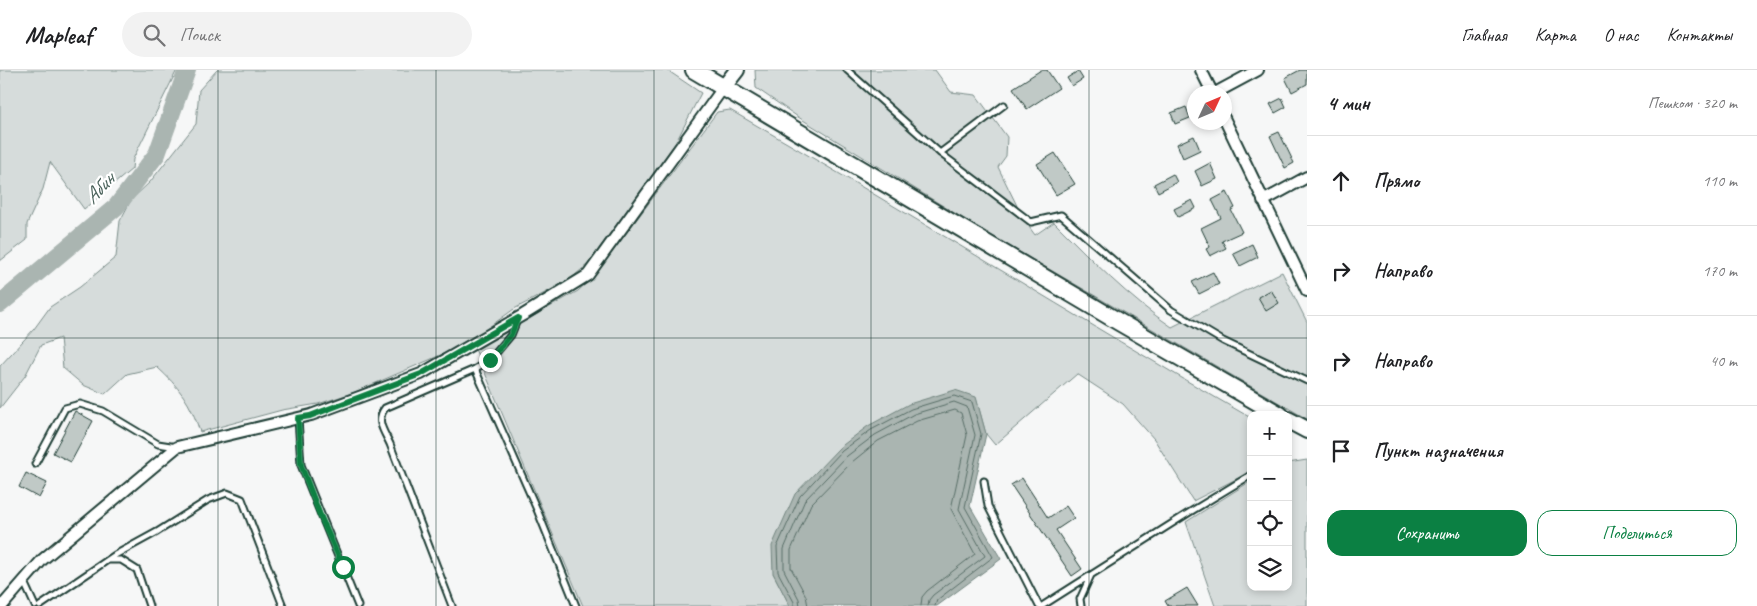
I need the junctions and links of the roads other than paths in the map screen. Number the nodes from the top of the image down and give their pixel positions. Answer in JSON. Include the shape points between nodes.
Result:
{"nodes":[{"id":1,"x":694,"y":70,"type":"edge"},
{"id":2,"x":737,"y":70,"type":"edge"},
{"id":3,"x":846,"y":70,"type":"edge"},
{"id":4,"x":1202,"y":70,"type":"edge"},
{"id":5,"x":1258,"y":70,"type":"edge"},
{"id":6,"x":1209,"y":85,"type":"edge"},
{"id":7,"x":1230,"y":85,"type":"edge"},
{"id":8,"x":723,"y":88,"type":"junction"},
{"id":9,"x":1004,"y":105,"type":"dead end"},
{"id":10,"x":1230,"y":130,"type":"edge"},
{"id":11,"x":940,"y":153,"type":"junction"},
{"id":12,"x":1307,"y":177,"type":"edge"},
{"id":13,"x":1263,"y":201,"type":"junction"},
{"id":14,"x":1307,"y":291,"type":"edge"},
{"id":15,"x":518,"y":318,"type":"junction"},
{"id":16,"x":475,"y":368,"type":"junction"},
{"id":17,"x":1307,"y":381,"type":"edge"},
{"id":18,"x":1273,"y":411,"type":"edge"},
{"id":19,"x":298,"y":418,"type":"junction"},
{"id":20,"x":1292,"y":422,"type":"edge"},
{"id":21,"x":1307,"y":430,"type":"edge"},
{"id":22,"x":177,"y":447,"type":"junction"},
{"id":23,"x":34,"y":464,"type":"dead end"},
{"id":24,"x":1247,"y":477,"type":"edge"},
{"id":25,"x":984,"y":481,"type":"dead end"},
{"id":26,"x":108,"y":560,"type":"junction"},
{"id":27,"x":1091,"y":575,"type":"junction"},
{"id":28,"x":24,"y":581,"type":"junction"},
{"id":29,"x":2,"y":606,"type":"edge"},
{"id":30,"x":35,"y":606,"type":"edge"},
{"id":31,"x":40,"y":606,"type":"edge"},
{"id":32,"x":149,"y":606,"type":"edge"},
{"id":33,"x":283,"y":606,"type":"edge"},
{"id":34,"x":358,"y":606,"type":"edge"},
{"id":35,"x":452,"y":606,"type":"edge"},
{"id":36,"x":576,"y":606,"type":"edge"},
{"id":37,"x":1041,"y":606,"type":"edge"},
{"id":38,"x":1081,"y":606,"type":"edge"}],
"edges":[{"from":1,"to":8,"type":"highway"},
{"from":2,"to":8,"type":"main road"},
{"from":3,"to":11,"type":"lane"},
{"from":4,"to":6,"type":"street"},
{"from":5,"to":7,"type":"street"},
{"from":8,"to":15,"type":"street","via":[[588,275]]},
{"from":8,"to":18,"type":"highway"},
{"from":9,"to":11,"type":"lane"},
{"from":10,"to":13,"type":"street"},
{"from":11,"to":17,"type":"lane","via":[[1031,222],[1061,215],[1171,310],[1223,341]]},
{"from":12,"to":13,"type":"street"},
{"from":13,"to":14,"type":"street"},
{"from":15,"to":16,"type":"lane","via":[[511,335],[490,360]]},
{"from":15,"to":19,"type":"street","via":[[421,374]]},
{"from":16,"to":35,"type":"lane","via":[[384,408],[380,414],[380,422]]},
{"from":16,"to":36,"type":"lane"},
{"from":19,"to":22,"type":"street"},
{"from":19,"to":34,"type":"lane","via":[[301,465]]},
{"from":20,"to":21,"type":"highway"},
{"from":22,"to":23,"type":"lane","via":[[158,444],[103,412],[80,404],[65,408]]},
{"from":22,"to":28,"type":"street","via":[[42,560]]},
{"from":24,"to":27,"type":"lane"},
{"from":25,"to":37,"type":"lane","via":[[988,506]]},
{"from":26,"to":31,"type":"lane"},
{"from":26,"to":32,"type":"lane","via":[[121,560],[137,570]]},
{"from":26,"to":33,"type":"lane","via":[[208,500],[227,493],[242,499]]},
{"from":27,"to":37,"type":"lane"},
{"from":27,"to":38,"type":"lane","via":[[1080,599]]},
{"from":28,"to":29,"type":"street"},
{"from":28,"to":30,"type":"lane"}]}
